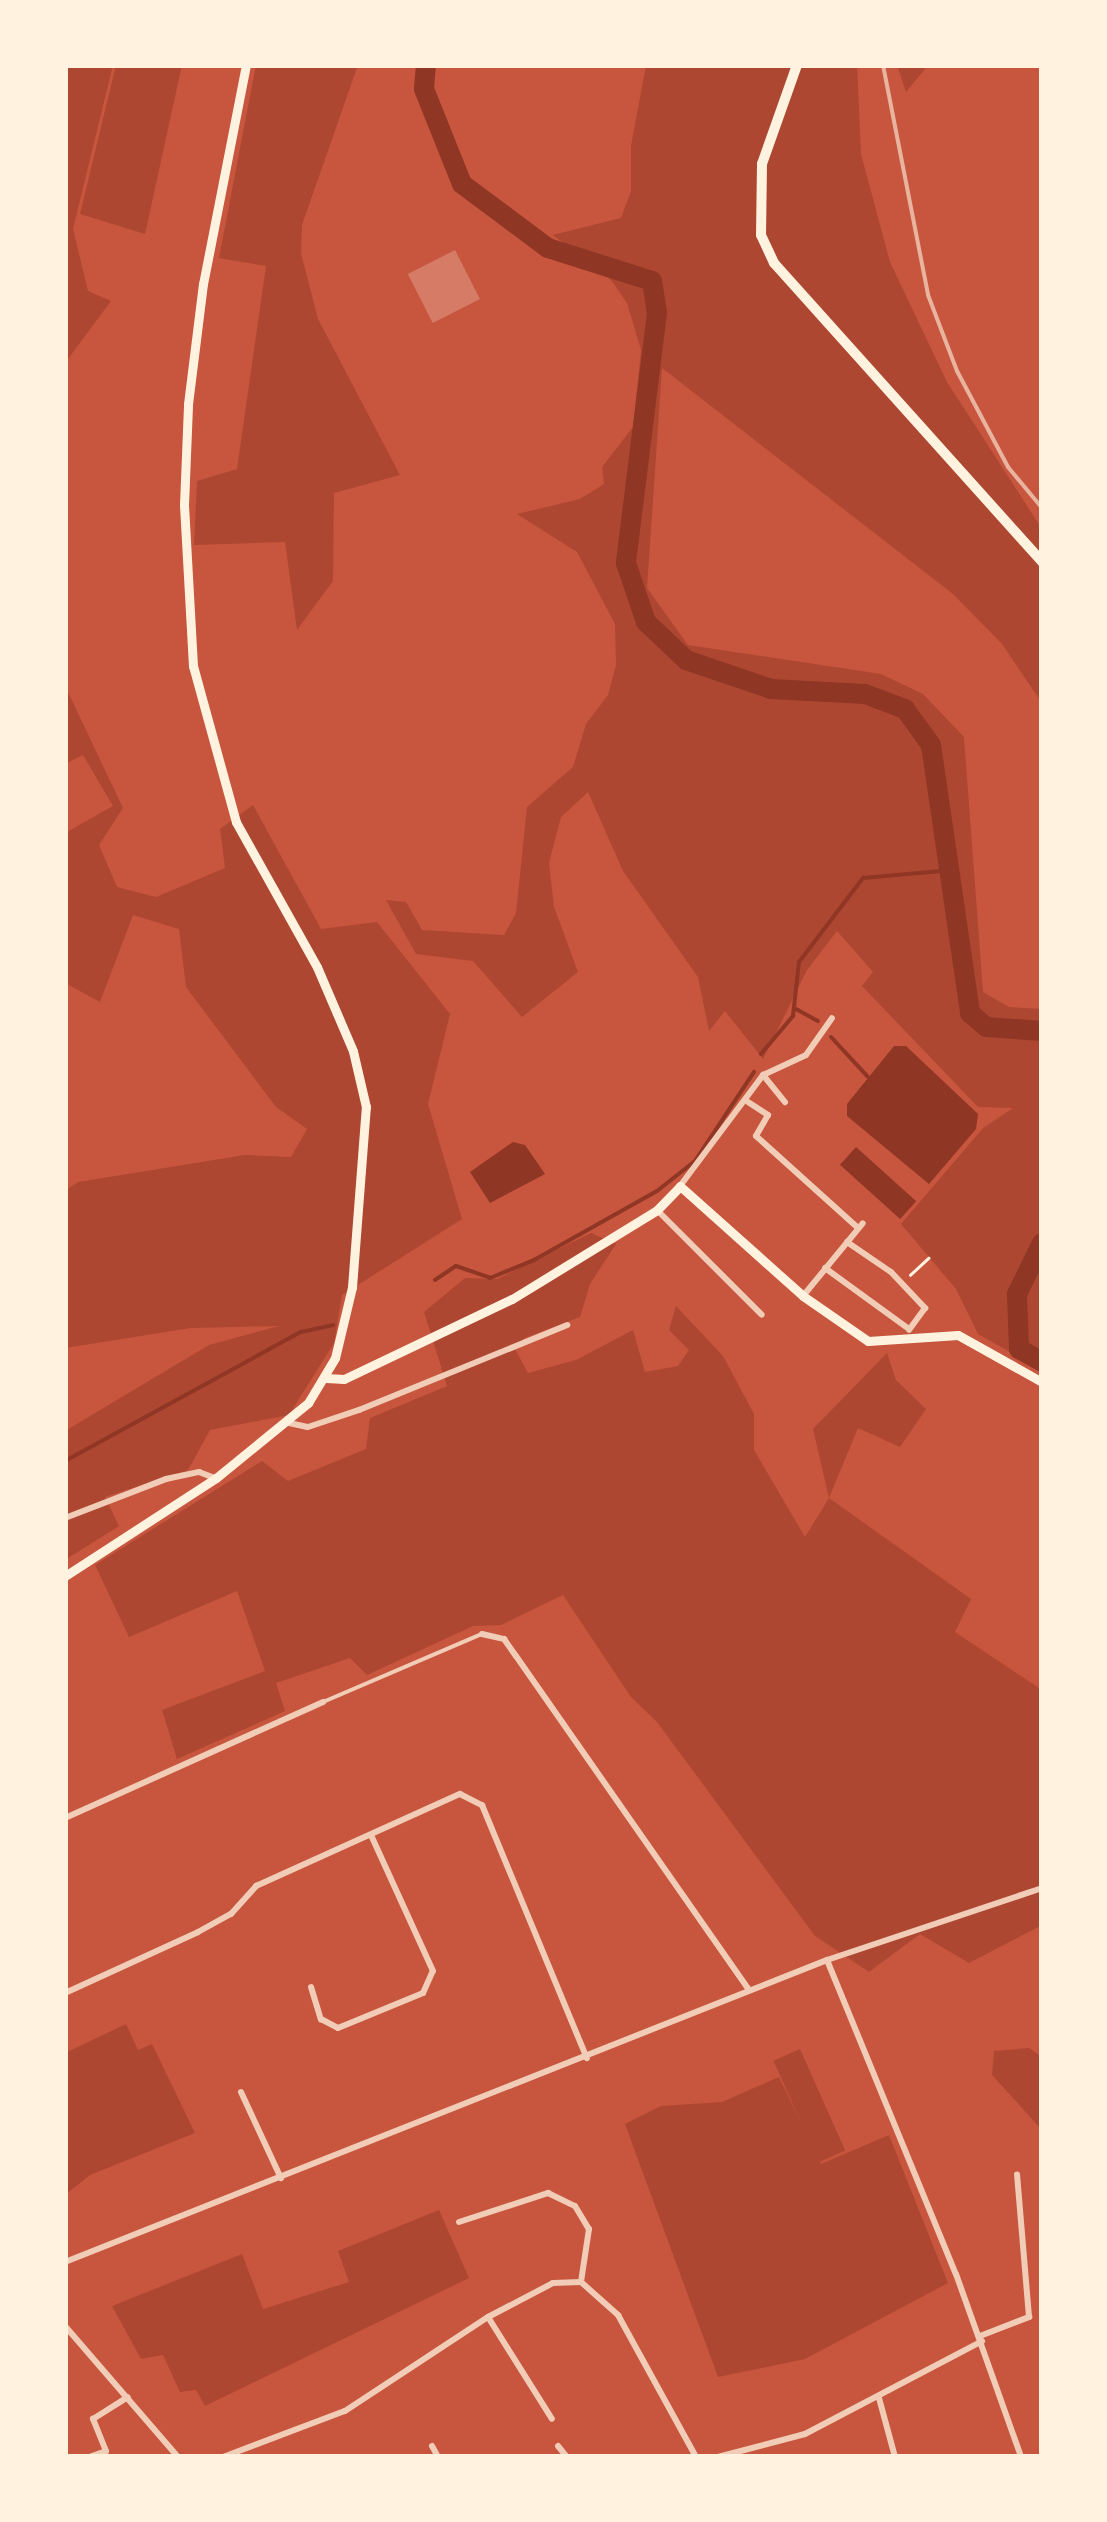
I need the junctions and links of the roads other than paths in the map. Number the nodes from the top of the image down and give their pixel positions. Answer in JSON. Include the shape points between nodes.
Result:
{"nodes":[{"id":1,"x":246,"y":65,"type":"edge"},
{"id":2,"x":797,"y":65,"type":"edge"},
{"id":3,"x":1042,"y":562,"type":"edge"},
{"id":4,"x":832,"y":1018,"type":"dead end"},
{"id":5,"x":763,"y":1074,"type":"junction"},
{"id":6,"x":748,"y":1102,"type":"junction"},
{"id":7,"x":785,"y":1102,"type":"dead end"},
{"id":8,"x":680,"y":1186,"type":"junction"},
{"id":9,"x":657,"y":1210,"type":"junction"},
{"id":10,"x":846,"y":1242,"type":"junction"},
{"id":11,"x":825,"y":1268,"type":"junction"},
{"id":12,"x":803,"y":1296,"type":"junction"},
{"id":13,"x":762,"y":1315,"type":"dead end"},
{"id":14,"x":568,"y":1325,"type":"dead end"},
{"id":15,"x":909,"y":1335,"type":"junction"},
{"id":16,"x":326,"y":1378,"type":"junction"},
{"id":17,"x":1042,"y":1382,"type":"edge"},
{"id":18,"x":288,"y":1423,"type":"junction"},
{"id":19,"x":216,"y":1478,"type":"junction"},
{"id":20,"x":65,"y":1518,"type":"edge"},
{"id":21,"x":65,"y":1576,"type":"edge"},
{"id":22,"x":482,"y":1634,"type":"joint"},
{"id":23,"x":323,"y":1702,"type":"joint"},
{"id":24,"x":65,"y":1818,"type":"edge"},
{"id":25,"x":371,"y":1835,"type":"junction"},
{"id":26,"x":1042,"y":1888,"type":"edge"},
{"id":27,"x":826,"y":1960,"type":"junction"},
{"id":28,"x":311,"y":1988,"type":"dead end"},
{"id":29,"x":750,"y":1990,"type":"junction"},
{"id":30,"x":65,"y":1992,"type":"edge"},
{"id":31,"x":587,"y":2058,"type":"junction"},
{"id":32,"x":241,"y":2092,"type":"dead end"},
{"id":33,"x":1017,"y":2175,"type":"dead end"},
{"id":34,"x":281,"y":2178,"type":"junction"},
{"id":35,"x":459,"y":2222,"type":"dead end"},
{"id":36,"x":65,"y":2262,"type":"edge"},
{"id":37,"x":581,"y":2282,"type":"junction"},
{"id":38,"x":488,"y":2317,"type":"junction"},
{"id":39,"x":65,"y":2326,"type":"edge"},
{"id":40,"x":981,"y":2339,"type":"junction"},
{"id":41,"x":128,"y":2398,"type":"junction"},
{"id":42,"x":879,"y":2398,"type":"junction"},
{"id":43,"x":552,"y":2419,"type":"dead end"},
{"id":44,"x":432,"y":2446,"type":"dead end"},
{"id":45,"x":558,"y":2446,"type":"dead end"},
{"id":46,"x":764,"y":2446,"type":"junction"},
{"id":47,"x":88,"y":2457,"type":"edge"},
{"id":48,"x":178,"y":2457,"type":"edge"},
{"id":49,"x":223,"y":2457,"type":"edge"},
{"id":50,"x":438,"y":2457,"type":"edge"},
{"id":51,"x":566,"y":2457,"type":"edge"},
{"id":52,"x":696,"y":2457,"type":"edge"},
{"id":53,"x":718,"y":2457,"type":"edge"},
{"id":54,"x":767,"y":2457,"type":"edge"},
{"id":55,"x":895,"y":2457,"type":"edge"},
{"id":56,"x":1021,"y":2457,"type":"edge"}],
"edges":[{"from":1,"to":16,"type":"main road","via":[[188,404],[184,505],[193,666],[221,784],[317,966],[353,1050],[366,1107],[352,1287]]},
{"from":2,"to":3,"type":"main road","via":[[762,164],[762,235],[774,263]]},
{"from":4,"to":5,"type":"street","via":[[806,1054]]},
{"from":5,"to":6,"type":"street"},
{"from":5,"to":7,"type":"street"},
{"from":6,"to":8,"type":"street"},
{"from":6,"to":10,"type":"street","via":[[768,1115],[756,1136],[860,1226]]},
{"from":8,"to":9,"type":"main road"},
{"from":8,"to":12,"type":"main road"},
{"from":9,"to":13,"type":"street"},
{"from":9,"to":16,"type":"main road","via":[[512,1299],[344,1379]]},
{"from":10,"to":11,"type":"street"},
{"from":10,"to":15,"type":"street","via":[[925,1308]]},
{"from":11,"to":12,"type":"street"},
{"from":11,"to":15,"type":"street"},
{"from":12,"to":15,"type":"main road","via":[[868,1342]]},
{"from":14,"to":18,"type":"street","via":[[359,1410],[308,1426]]},
{"from":15,"to":17,"type":"main road","via":[[958,1336]]},
{"from":16,"to":18,"type":"main road"},
{"from":18,"to":19,"type":"main road"},
{"from":19,"to":20,"type":"street","via":[[200,1472],[166,1480]]},
{"from":19,"to":21,"type":"main road"},
{"from":22,"to":23,"type":"lane"},
{"from":22,"to":29,"type":"street","via":[[504,1640]]},
{"from":23,"to":24,"type":"street"},
{"from":25,"to":28,"type":"street","via":[[433,1971],[423,1993],[338,2028],[321,2018]]},
{"from":25,"to":30,"type":"street","via":[[256,1886],[231,1914],[198,1932]]},
{"from":25,"to":31,"type":"street","via":[[460,1794],[482,1805]]},
{"from":26,"to":27,"type":"street"},
{"from":27,"to":29,"type":"street"},
{"from":27,"to":40,"type":"street"},
{"from":29,"to":31,"type":"street"},
{"from":31,"to":34,"type":"street"},
{"from":32,"to":34,"type":"street"},
{"from":33,"to":40,"type":"street","via":[[1029,2316]]},
{"from":34,"to":36,"type":"street"},
{"from":35,"to":37,"type":"street","via":[[548,2193],[575,2206],[589,2229]]},
{"from":37,"to":38,"type":"street","via":[[553,2284]]},
{"from":37,"to":52,"type":"street","via":[[618,2315]]},
{"from":38,"to":43,"type":"street"},
{"from":38,"to":49,"type":"street","via":[[344,2411]]},
{"from":39,"to":41,"type":"street"},
{"from":40,"to":42,"type":"street"},
{"from":40,"to":56,"type":"street"},
{"from":41,"to":47,"type":"street","via":[[93,2419],[106,2450]]},
{"from":41,"to":48,"type":"street"},
{"from":42,"to":46,"type":"street"},
{"from":42,"to":55,"type":"street"},
{"from":44,"to":50,"type":"street"},
{"from":45,"to":51,"type":"street"},
{"from":46,"to":53,"type":"street"},
{"from":46,"to":54,"type":"street"}]}
